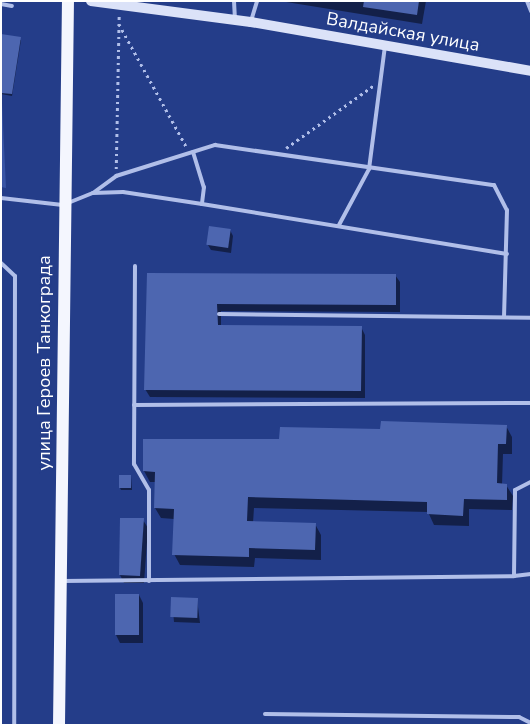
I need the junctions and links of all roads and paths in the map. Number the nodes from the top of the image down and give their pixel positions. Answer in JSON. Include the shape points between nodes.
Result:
{"nodes":[{"id":1,"x":68,"y":1,"type":"edge"},
{"id":2,"x":91,"y":1,"type":"edge"},
{"id":3,"x":234,"y":1,"type":"edge"},
{"id":4,"x":257,"y":1,"type":"edge"},
{"id":5,"x":527,"y":1,"type":"edge"},
{"id":6,"x":1,"y":4,"type":"edge"},
{"id":7,"x":119,"y":5,"type":"junction"},
{"id":8,"x":12,"y":6,"type":"dead end"},
{"id":9,"x":531,"y":11,"type":"edge"},
{"id":10,"x":235,"y":20,"type":"junction"},
{"id":11,"x":118,"y":22,"type":"junction"},
{"id":12,"x":251,"y":22,"type":"junction"},
{"id":13,"x":385,"y":44,"type":"junction"},
{"id":14,"x":531,"y":71,"type":"edge"},
{"id":15,"x":380,"y":81,"type":"junction"},
{"id":16,"x":192,"y":152,"type":"junction"},
{"id":17,"x":276,"y":155,"type":"junction"},
{"id":18,"x":369,"y":169,"type":"junction"},
{"id":19,"x":116,"y":176,"type":"junction"},
{"id":20,"x":93,"y":193,"type":"junction"},
{"id":21,"x":1,"y":198,"type":"edge"},
{"id":22,"x":202,"y":204,"type":"junction"},
{"id":23,"x":63,"y":205,"type":"junction"},
{"id":24,"x":339,"y":225,"type":"junction"},
{"id":25,"x":507,"y":254,"type":"junction"},
{"id":26,"x":1,"y":263,"type":"edge"},
{"id":27,"x":135,"y":266,"type":"dead end"},
{"id":28,"x":219,"y":314,"type":"dead end"},
{"id":29,"x":504,"y":318,"type":"junction"},
{"id":30,"x":531,"y":318,"type":"edge"},
{"id":31,"x":531,"y":402,"type":"edge"},
{"id":32,"x":134,"y":404,"type":"junction"},
{"id":33,"x":531,"y":482,"type":"edge"},
{"id":34,"x":531,"y":574,"type":"edge"},
{"id":35,"x":514,"y":576,"type":"junction"},
{"id":36,"x":60,"y":581,"type":"junction"},
{"id":37,"x":149,"y":581,"type":"junction"},
{"id":38,"x":265,"y":714,"type":"dead end"},
{"id":39,"x":531,"y":723,"type":"edge"},
{"id":40,"x":14,"y":725,"type":"edge"},
{"id":41,"x":58,"y":725,"type":"edge"}],
"edges":[{"from":1,"to":23,"type":"main road","name":"улица Героев Танкограда"},
{"from":2,"to":7,"type":"street","name":"Валдайская улица"},
{"from":3,"to":10,"type":"lane"},
{"from":4,"to":12,"type":"lane"},
{"from":5,"to":9,"type":"lane"},
{"from":6,"to":8,"type":"lane"},
{"from":7,"to":10,"type":"street","name":"Валдайская улица"},
{"from":7,"to":11,"type":"path"},
{"from":10,"to":12,"type":"street","name":"Валдайская улица"},
{"from":11,"to":16,"type":"path"},
{"from":11,"to":19,"type":"path"},
{"from":12,"to":13,"type":"street","name":"Валдайская улица"},
{"from":13,"to":14,"type":"street","name":"Валдайская улица"},
{"from":13,"to":15,"type":"lane"},
{"from":15,"to":17,"type":"path"},
{"from":15,"to":18,"type":"lane"},
{"from":16,"to":17,"type":"lane","via":[[215,145]]},
{"from":16,"to":19,"type":"lane"},
{"from":16,"to":22,"type":"lane","via":[[204,187]]},
{"from":17,"to":18,"type":"lane"},
{"from":18,"to":24,"type":"lane"},
{"from":18,"to":25,"type":"lane","via":[[494,185],[508,210]]},
{"from":19,"to":20,"type":"lane"},
{"from":20,"to":22,"type":"lane","via":[[123,192]]},
{"from":20,"to":23,"type":"lane"},
{"from":21,"to":23,"type":"lane"},
{"from":22,"to":24,"type":"lane"},
{"from":23,"to":36,"type":"main road","name":"улица Героев Танкограда"},
{"from":24,"to":25,"type":"lane"},
{"from":25,"to":29,"type":"lane"},
{"from":26,"to":40,"type":"lane","via":[[15,276]]},
{"from":27,"to":32,"type":"lane"},
{"from":28,"to":29,"type":"lane"},
{"from":29,"to":30,"type":"lane"},
{"from":31,"to":32,"type":"lane"},
{"from":32,"to":37,"type":"lane","via":[[134,464],[149,490]]},
{"from":33,"to":35,"type":"lane","via":[[515,490]]},
{"from":34,"to":35,"type":"lane"},
{"from":35,"to":37,"type":"lane"},
{"from":36,"to":37,"type":"lane"},
{"from":36,"to":41,"type":"main road","name":"улица Героев Танкограда"},
{"from":38,"to":39,"type":"lane","via":[[519,717]]}]}
